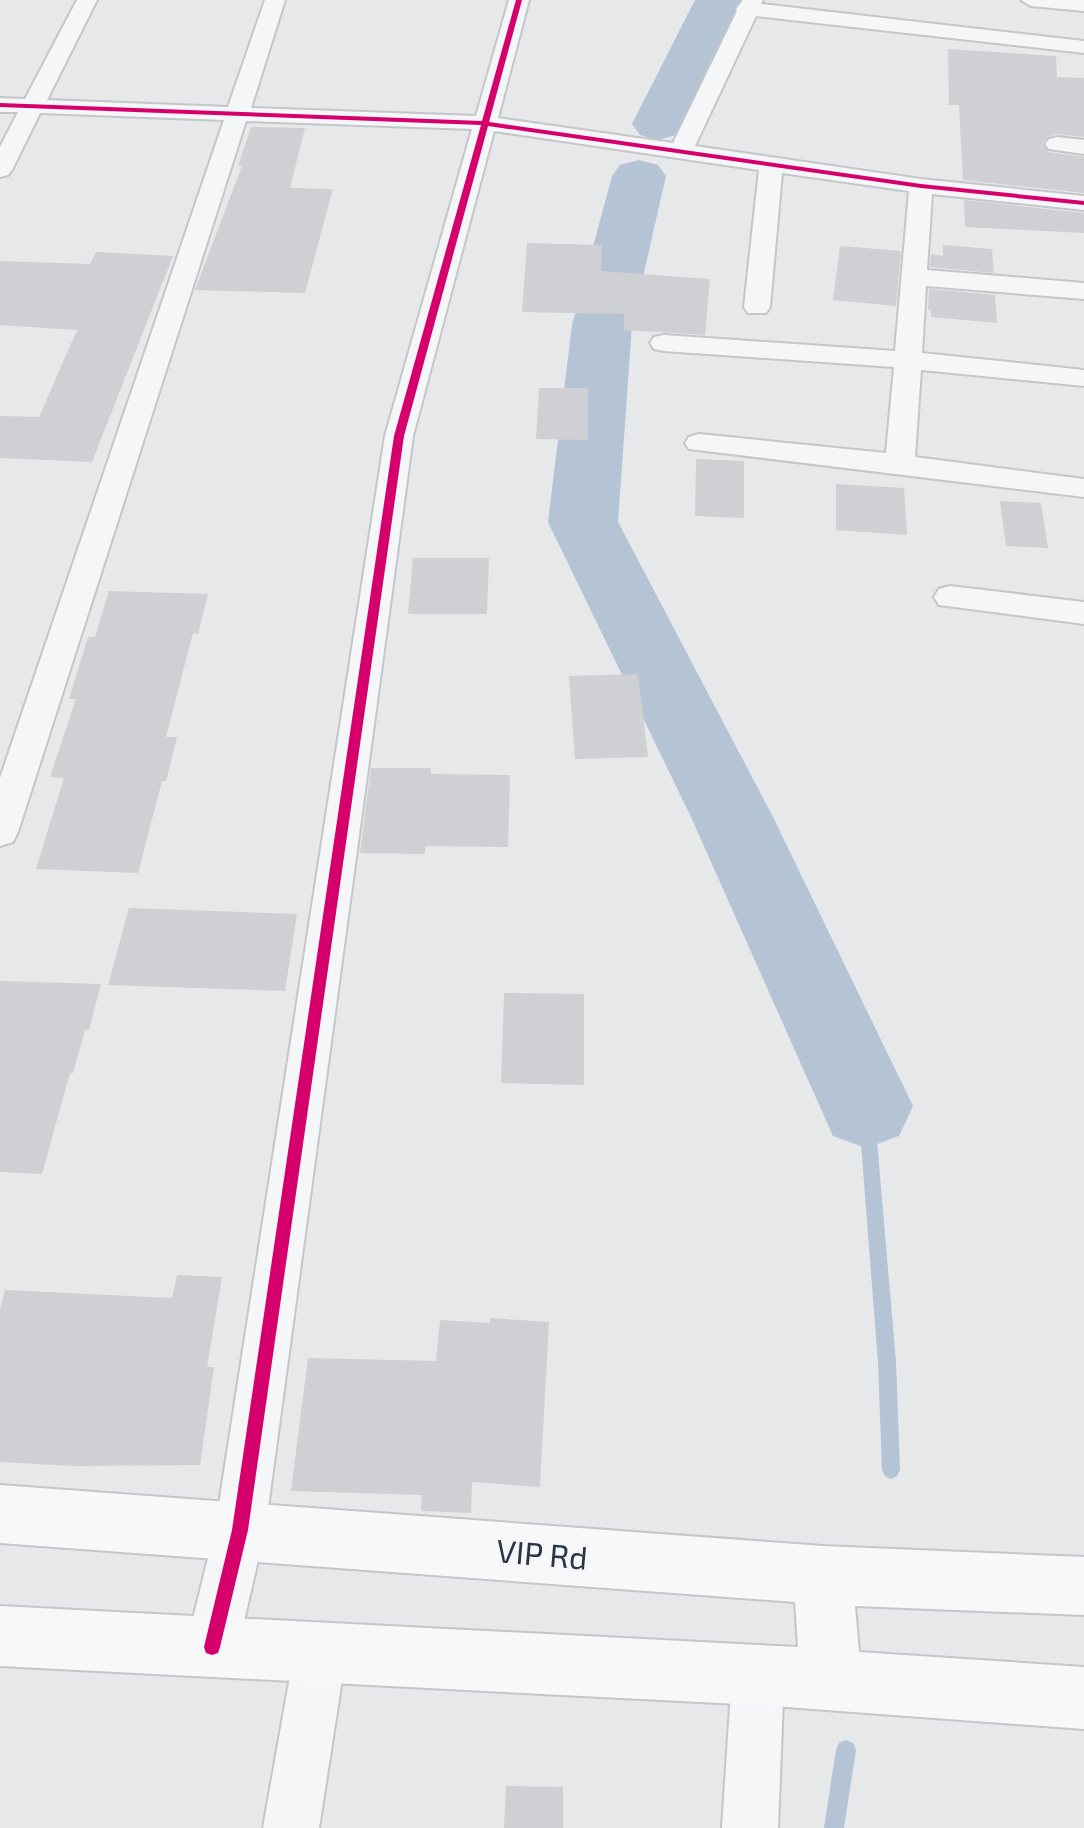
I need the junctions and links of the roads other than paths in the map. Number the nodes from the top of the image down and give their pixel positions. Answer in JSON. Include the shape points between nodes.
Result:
{"nodes":[{"id":1,"x":87,"y":0,"type":"edge"},
{"id":2,"x":275,"y":0,"type":"edge"},
{"id":3,"x":519,"y":0,"type":"edge"},
{"id":4,"x":1031,"y":0,"type":"edge"},
{"id":5,"x":750,"y":4,"type":"edge"},
{"id":6,"x":1084,"y":5,"type":"edge"},
{"id":7,"x":1084,"y":47,"type":"edge"},
{"id":8,"x":0,"y":105,"type":"edge"},
{"id":9,"x":32,"y":106,"type":"junction"},
{"id":10,"x":237,"y":113,"type":"junction"},
{"id":11,"x":484,"y":123,"type":"junction"},
{"id":12,"x":1057,"y":144,"type":"dead end"},
{"id":13,"x":1084,"y":147,"type":"edge"},
{"id":14,"x":681,"y":152,"type":"junction"},
{"id":15,"x":771,"y":165,"type":"junction"},
{"id":16,"x":0,"y":170,"type":"edge"},
{"id":17,"x":921,"y":186,"type":"junction"},
{"id":18,"x":1084,"y":203,"type":"edge"},
{"id":19,"x":915,"y":277,"type":"junction"},
{"id":20,"x":1084,"y":291,"type":"edge"},
{"id":21,"x":757,"y":307,"type":"dead end"},
{"id":22,"x":664,"y":343,"type":"dead end"},
{"id":23,"x":908,"y":360,"type":"junction"},
{"id":24,"x":1084,"y":378,"type":"edge"},
{"id":25,"x":699,"y":443,"type":"dead end"},
{"id":26,"x":900,"y":464,"type":"junction"},
{"id":27,"x":1084,"y":488,"type":"edge"},
{"id":28,"x":950,"y":597,"type":"dead end"},
{"id":29,"x":1084,"y":613,"type":"edge"},
{"id":30,"x":0,"y":832,"type":"edge"},
{"id":31,"x":0,"y":1514,"type":"edge"},
{"id":32,"x":240,"y":1530,"type":"junction"},
{"id":33,"x":823,"y":1575,"type":"junction"},
{"id":34,"x":1084,"y":1586,"type":"edge"},
{"id":35,"x":0,"y":1636,"type":"edge"},
{"id":36,"x":212,"y":1647,"type":"junction"},
{"id":37,"x":320,"y":1654,"type":"junction"},
{"id":38,"x":758,"y":1675,"type":"junction"},
{"id":39,"x":831,"y":1680,"type":"junction"},
{"id":40,"x":1084,"y":1698,"type":"edge"},
{"id":41,"x":291,"y":1828,"type":"edge"},
{"id":42,"x":750,"y":1828,"type":"edge"}],
"edges":[{"from":1,"to":9,"type":"street"},
{"from":2,"to":10,"type":"street"},
{"from":3,"to":11,"type":"street"},
{"from":4,"to":6,"type":"street"},
{"from":5,"to":7,"type":"street"},
{"from":5,"to":14,"type":"street"},
{"from":8,"to":9,"type":"street"},
{"from":9,"to":10,"type":"street"},
{"from":9,"to":16,"type":"street"},
{"from":10,"to":11,"type":"street"},
{"from":10,"to":30,"type":"street"},
{"from":11,"to":14,"type":"street"},
{"from":11,"to":32,"type":"street","via":[[399,436]]},
{"from":12,"to":13,"type":"street"},
{"from":14,"to":15,"type":"street"},
{"from":15,"to":17,"type":"street"},
{"from":15,"to":21,"type":"street"},
{"from":17,"to":18,"type":"street"},
{"from":17,"to":19,"type":"street"},
{"from":19,"to":20,"type":"street"},
{"from":19,"to":23,"type":"street"},
{"from":22,"to":23,"type":"street"},
{"from":23,"to":24,"type":"street"},
{"from":23,"to":26,"type":"street"},
{"from":25,"to":26,"type":"street"},
{"from":26,"to":27,"type":"street"},
{"from":28,"to":29,"type":"street"},
{"from":31,"to":32,"type":"street","name":"VIP Rd"},
{"from":32,"to":33,"type":"street","name":"VIP Rd"},
{"from":32,"to":36,"type":"street"},
{"from":33,"to":34,"type":"street","name":"VIP Rd"},
{"from":33,"to":39,"type":"street"},
{"from":35,"to":36,"type":"street"},
{"from":36,"to":37,"type":"street"},
{"from":37,"to":38,"type":"street"},
{"from":37,"to":41,"type":"street"},
{"from":38,"to":39,"type":"street"},
{"from":38,"to":42,"type":"street"},
{"from":39,"to":40,"type":"street"}]}
